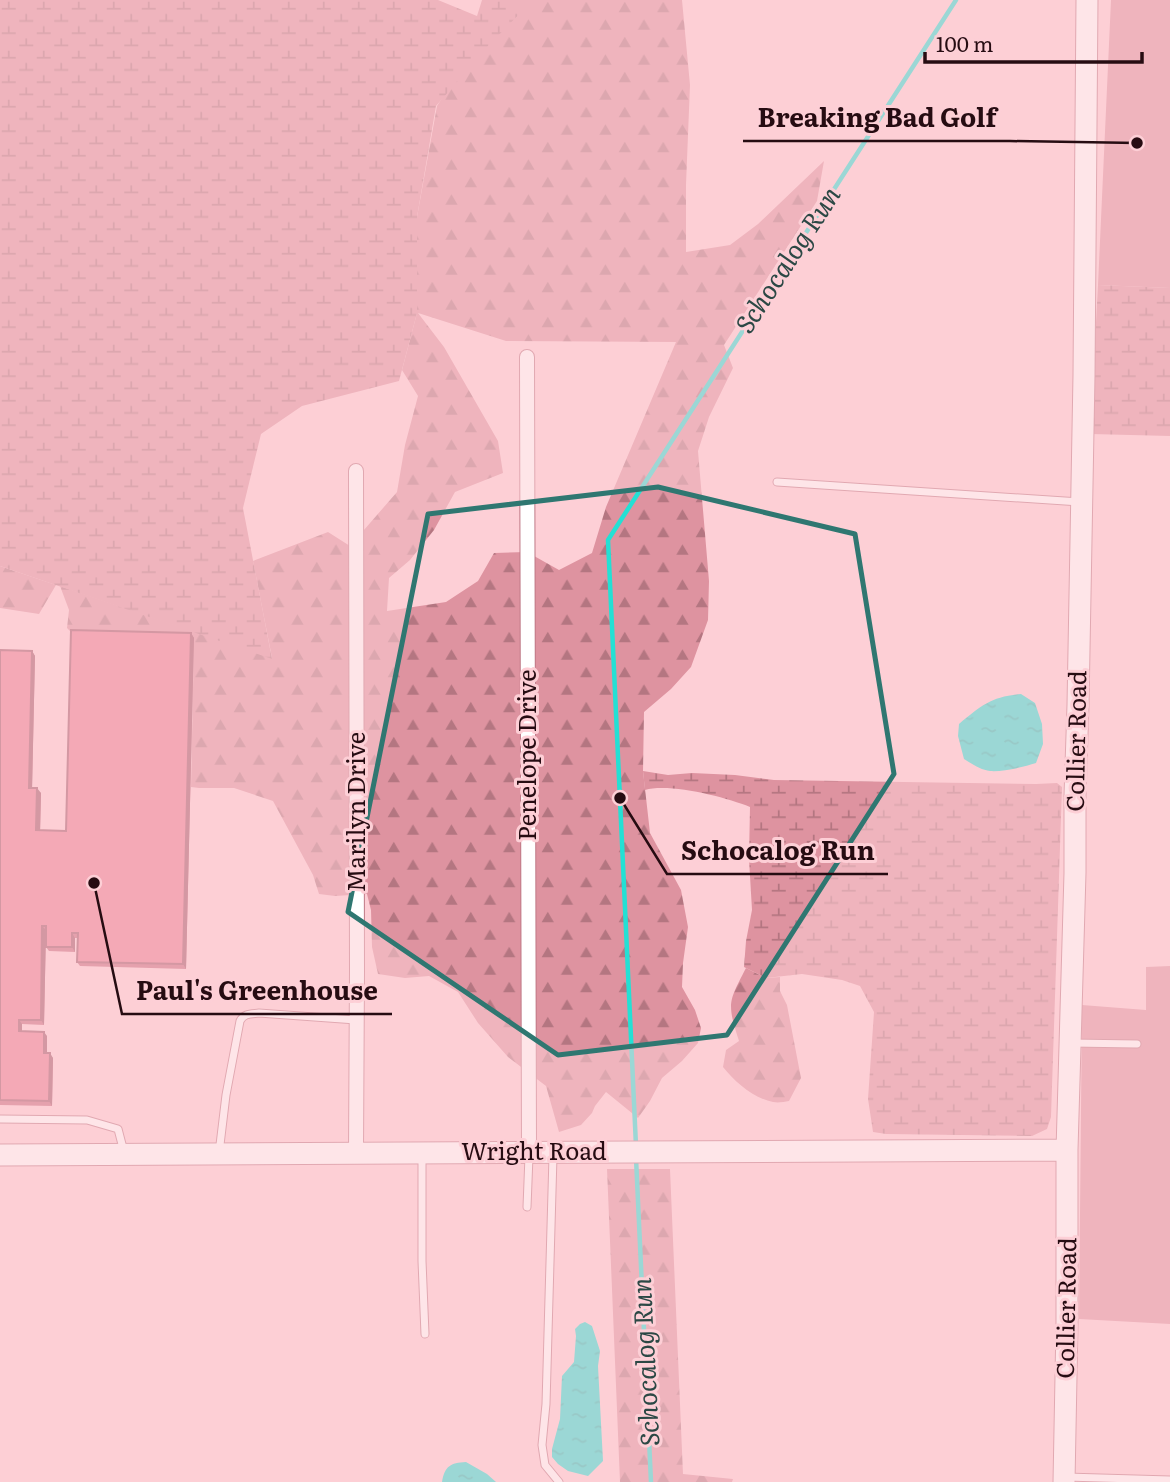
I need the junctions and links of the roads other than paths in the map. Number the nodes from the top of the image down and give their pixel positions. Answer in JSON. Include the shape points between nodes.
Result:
{"nodes":[{"id":1,"x":1087,"y":0,"type":"edge"},
{"id":2,"x":527,"y":357,"type":"dead end"},
{"id":3,"x":356,"y":471,"type":"dead end"},
{"id":4,"x":777,"y":482,"type":"dead end"},
{"id":5,"x":1081,"y":502,"type":"junction"},
{"id":6,"x":357,"y":1020,"type":"junction"},
{"id":7,"x":1071,"y":1043,"type":"junction"},
{"id":8,"x":1137,"y":1044,"type":"dead end"},
{"id":9,"x":0,"y":1119,"type":"edge"},
{"id":10,"x":1067,"y":1150,"type":"junction"},
{"id":11,"x":356,"y":1152,"type":"junction"},
{"id":12,"x":422,"y":1152,"type":"junction"},
{"id":13,"x":529,"y":1152,"type":"junction"},
{"id":14,"x":554,"y":1152,"type":"junction"},
{"id":15,"x":125,"y":1154,"type":"junction"},
{"id":16,"x":219,"y":1154,"type":"junction"},
{"id":17,"x":0,"y":1156,"type":"edge"},
{"id":18,"x":527,"y":1207,"type":"dead end"},
{"id":19,"x":425,"y":1334,"type":"dead end"},
{"id":20,"x":1170,"y":1479,"type":"edge"},
{"id":21,"x":1064,"y":1480,"type":"edge"},
{"id":22,"x":559,"y":1482,"type":"edge"}],
"edges":[{"from":1,"to":5,"type":"street","name":"Collier Road"},
{"from":2,"to":13,"type":"street","name":"Penelope Drive"},
{"from":3,"to":6,"type":"street","name":"Marilyn Drive"},
{"from":4,"to":5,"type":"lane"},
{"from":5,"to":7,"type":"street","name":"Collier Road"},
{"from":6,"to":11,"type":"street","name":"Marilyn Drive"},
{"from":6,"to":16,"type":"lane","via":[[259,1013],[242,1017]]},
{"from":7,"to":8,"type":"lane"},
{"from":7,"to":10,"type":"street","name":"Collier Road"},
{"from":9,"to":15,"type":"lane","via":[[87,1121],[118,1129]]},
{"from":10,"to":14,"type":"street","name":"Wright Road"},
{"from":10,"to":21,"type":"street","name":"Collier Road"},
{"from":11,"to":12,"type":"street","name":"Wright Road"},
{"from":11,"to":16,"type":"street","name":"Wright Road"},
{"from":12,"to":13,"type":"street","name":"Wright Road"},
{"from":12,"to":19,"type":"lane"},
{"from":13,"to":14,"type":"street","name":"Wright Road"},
{"from":13,"to":18,"type":"lane"},
{"from":14,"to":22,"type":"lane","via":[[542,1445],[545,1465]]},
{"from":15,"to":16,"type":"street","name":"Wright Road"},
{"from":15,"to":17,"type":"street","name":"Wright Road"},
{"from":20,"to":21,"type":"lane"}]}
